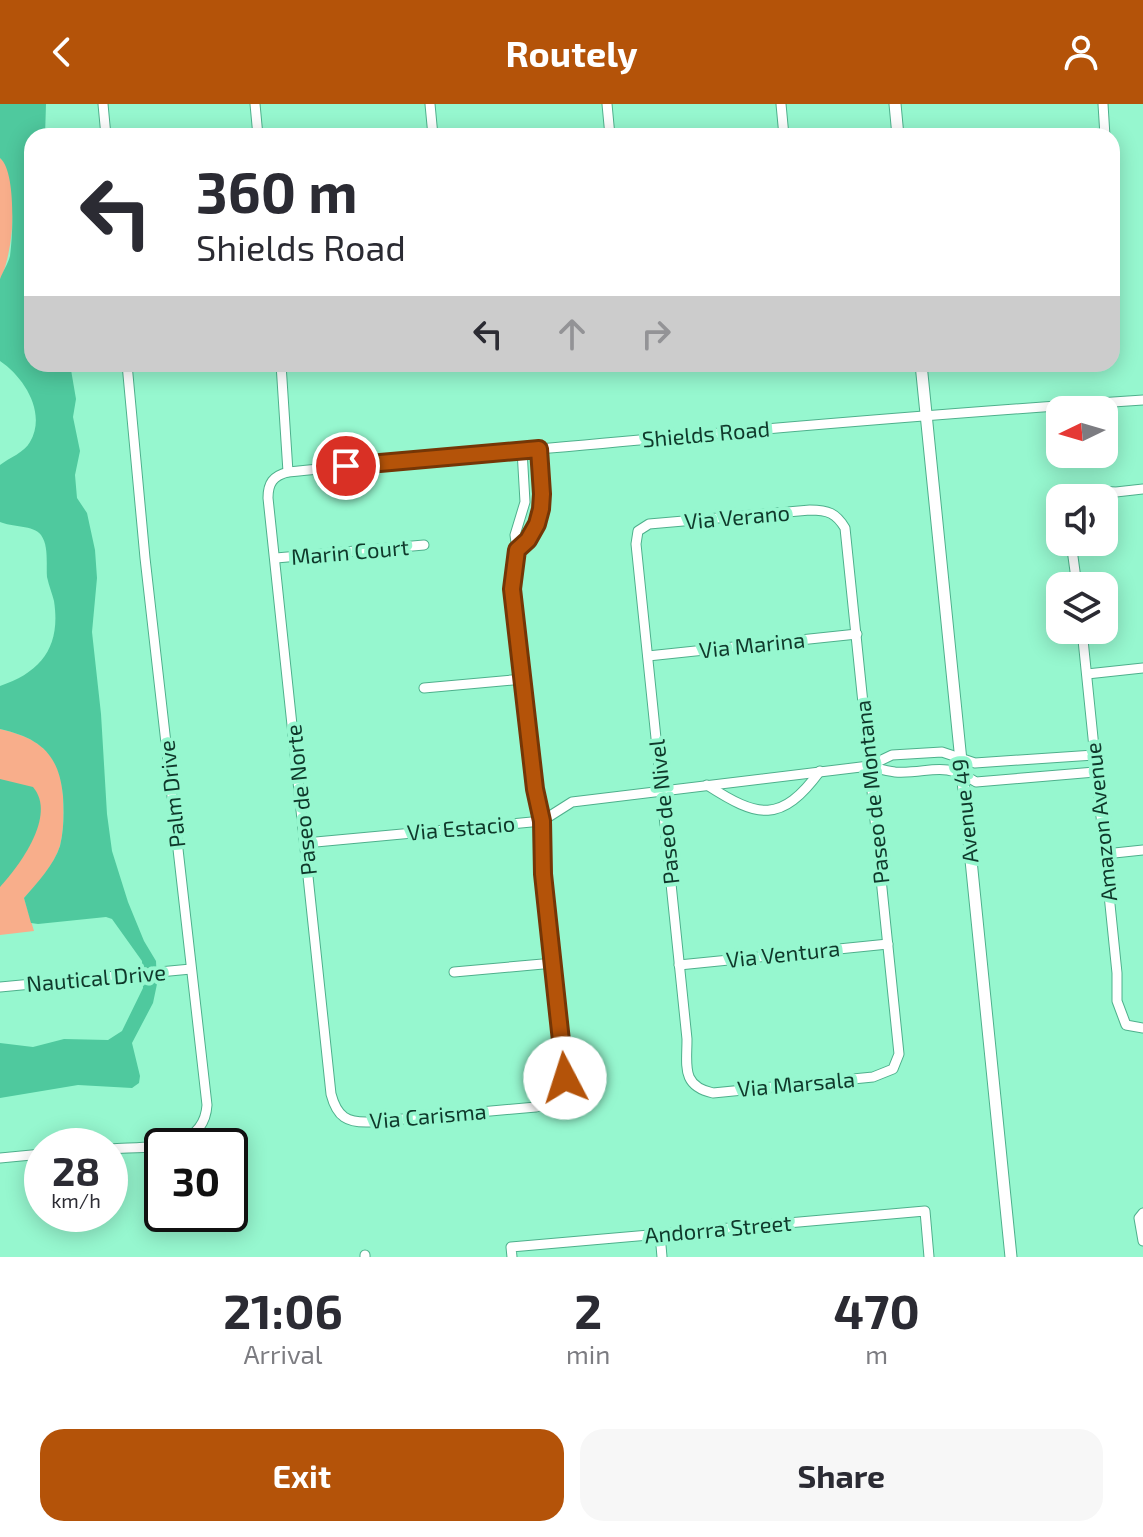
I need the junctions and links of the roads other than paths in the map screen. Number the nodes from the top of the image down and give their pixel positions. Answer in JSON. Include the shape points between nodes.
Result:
{"nodes":[{"id":1,"x":103,"y":104,"type":"edge"},
{"id":2,"x":255,"y":104,"type":"edge"},
{"id":3,"x":430,"y":104,"type":"edge"},
{"id":4,"x":607,"y":104,"type":"edge"},
{"id":5,"x":781,"y":104,"type":"edge"},
{"id":6,"x":895,"y":104,"type":"edge"},
{"id":7,"x":1103,"y":104,"type":"edge"},
{"id":8,"x":105,"y":128,"type":"edge"},
{"id":9,"x":257,"y":128,"type":"edge"},
{"id":10,"x":432,"y":128,"type":"edge"},
{"id":11,"x":609,"y":128,"type":"edge"},
{"id":12,"x":783,"y":128,"type":"edge"},
{"id":13,"x":897,"y":128,"type":"edge"},
{"id":14,"x":1104,"y":128,"type":"edge"},
{"id":15,"x":128,"y":372,"type":"edge"},
{"id":16,"x":282,"y":372,"type":"edge"},
{"id":17,"x":922,"y":372,"type":"edge"},
{"id":18,"x":1143,"y":400,"type":"edge"},
{"id":19,"x":926,"y":415,"type":"junction"},
{"id":20,"x":539,"y":449,"type":"junction"},
{"id":21,"x":522,"y":450,"type":"junction"},
{"id":22,"x":288,"y":472,"type":"junction"},
{"id":23,"x":271,"y":481,"type":"joint"},
{"id":24,"x":1143,"y":489,"type":"edge"},
{"id":25,"x":1118,"y":492,"type":"edge"},
{"id":26,"x":838,"y":516,"type":"joint"},
{"id":27,"x":638,"y":531,"type":"joint"},
{"id":28,"x":424,"y":545,"type":"dead end"},
{"id":29,"x":517,"y":550,"type":"junction"},
{"id":30,"x":276,"y":558,"type":"junction"},
{"id":31,"x":857,"y":634,"type":"junction"},
{"id":32,"x":1084,"y":644,"type":"edge"},
{"id":33,"x":648,"y":656,"type":"junction"},
{"id":34,"x":1143,"y":668,"type":"edge"},
{"id":35,"x":1087,"y":674,"type":"junction"},
{"id":36,"x":523,"y":679,"type":"junction"},
{"id":37,"x":424,"y":688,"type":"dead end"},
{"id":38,"x":1094,"y":755,"type":"junction"},
{"id":39,"x":960,"y":756,"type":"junction"},
{"id":40,"x":869,"y":766,"type":"junction"},
{"id":41,"x":820,"y":771,"type":"junction"},
{"id":42,"x":1095,"y":772,"type":"junction"},
{"id":43,"x":961,"y":773,"type":"junction"},
{"id":44,"x":707,"y":785,"type":"junction"},
{"id":45,"x":662,"y":790,"type":"junction"},
{"id":46,"x":542,"y":821,"type":"junction"},
{"id":47,"x":305,"y":843,"type":"junction"},
{"id":48,"x":1143,"y":850,"type":"edge"},
{"id":49,"x":1105,"y":854,"type":"junction"},
{"id":50,"x":888,"y":944,"type":"junction"},
{"id":51,"x":554,"y":963,"type":"junction"},
{"id":52,"x":679,"y":965,"type":"junction"},
{"id":53,"x":191,"y":969,"type":"junction"},
{"id":54,"x":454,"y":972,"type":"dead end"},
{"id":55,"x":0,"y":987,"type":"edge"},
{"id":56,"x":1143,"y":1028,"type":"edge"},
{"id":57,"x":893,"y":1069,"type":"joint"},
{"id":58,"x":698,"y":1090,"type":"joint"},
{"id":59,"x":341,"y":1117,"type":"joint"},
{"id":60,"x":128,"y":1147,"type":"edge"},
{"id":61,"x":24,"y":1156,"type":"edge"},
{"id":62,"x":0,"y":1158,"type":"edge"},
{"id":63,"x":1143,"y":1213,"type":"edge"},
{"id":64,"x":660,"y":1234,"type":"junction"},
{"id":65,"x":1143,"y":1241,"type":"edge"},
{"id":66,"x":512,"y":1252,"type":"edge"},
{"id":67,"x":662,"y":1257,"type":"edge"},
{"id":68,"x":929,"y":1257,"type":"edge"},
{"id":69,"x":1011,"y":1257,"type":"edge"}],
"edges":[{"from":1,"to":8,"type":"street"},
{"from":2,"to":9,"type":"street"},
{"from":3,"to":10,"type":"street"},
{"from":4,"to":11,"type":"street"},
{"from":5,"to":12,"type":"street"},
{"from":6,"to":13,"type":"street"},
{"from":7,"to":14,"type":"street"},
{"from":15,"to":53,"type":"street","name":"Palm Drive"},
{"from":16,"to":22,"type":"street"},
{"from":17,"to":19,"type":"street","name":"Avenue 49"},
{"from":18,"to":19,"type":"street","name":"Shields Road"},
{"from":19,"to":20,"type":"street","name":"Shields Road"},
{"from":19,"to":39,"type":"street","name":"Avenue 49"},
{"from":20,"to":21,"type":"street","name":"Shields Road"},
{"from":20,"to":29,"type":"street","via":[[541,509],[528,540]]},
{"from":21,"to":22,"type":"street","name":"Shields Road"},
{"from":21,"to":29,"type":"street","via":[[525,502],[515,535]]},
{"from":22,"to":23,"type":"street","name":"Shields Road"},
{"from":23,"to":30,"type":"street","name":"Paseo de Norte","via":[[268,498]]},
{"from":24,"to":25,"type":"street"},
{"from":26,"to":27,"type":"street","name":"Via Verano","via":[[810,510],[649,524]]},
{"from":26,"to":31,"type":"street","name":"Paseo de Montana","via":[[845,528]]},
{"from":27,"to":33,"type":"street","name":"Paseo de Nivel"},
{"from":28,"to":30,"type":"street","name":"Marin Court"},
{"from":29,"to":36,"type":"street","via":[[512,589]]},
{"from":30,"to":47,"type":"street","name":"Paseo de Norte"},
{"from":31,"to":33,"type":"street","name":"Via Marina"},
{"from":31,"to":40,"type":"street","name":"Paseo de Montana"},
{"from":32,"to":35,"type":"street","name":"Amazon Avenue"},
{"from":33,"to":45,"type":"street","name":"Paseo de Nivel"},
{"from":34,"to":35,"type":"street"},
{"from":35,"to":38,"type":"street","name":"Amazon Avenue"},
{"from":36,"to":37,"type":"street"},
{"from":36,"to":46,"type":"street"},
{"from":38,"to":39,"type":"street","name":"Via Estacio","via":[[975,763]]},
{"from":38,"to":42,"type":"street","name":"Amazon Avenue"},
{"from":39,"to":40,"type":"street","name":"Via Estacio","via":[[892,755]]},
{"from":39,"to":43,"type":"street","name":"Avenue 49"},
{"from":40,"to":41,"type":"street","name":"Via Estacio"},
{"from":40,"to":43,"type":"street","name":"Via Estacio","via":[[894,772],[940,768]]},
{"from":40,"to":50,"type":"street","name":"Paseo de Montana"},
{"from":41,"to":44,"type":"street","name":"Via Estacio"},
{"from":41,"to":44,"type":"street","via":[[795,801],[770,809],[742,806]]},
{"from":42,"to":43,"type":"street","name":"Via Estacio","via":[[976,782]]},
{"from":42,"to":49,"type":"street","name":"Amazon Avenue"},
{"from":43,"to":69,"type":"street","name":"Avenue 49"},
{"from":44,"to":45,"type":"street","name":"Via Estacio"},
{"from":45,"to":46,"type":"street","name":"Via Estacio","via":[[572,802]]},
{"from":45,"to":52,"type":"street","name":"Paseo de Nivel"},
{"from":46,"to":47,"type":"street","name":"Via Estacio"},
{"from":46,"to":51,"type":"street"},
{"from":47,"to":59,"type":"street","name":"Paseo de Norte","via":[[331,1094]]},
{"from":48,"to":49,"type":"street"},
{"from":49,"to":56,"type":"street","name":"Amazon Avenue","via":[[1120,1014],[1126,1025]]},
{"from":50,"to":52,"type":"street","name":"Via Ventura"},
{"from":50,"to":57,"type":"street","name":"Paseo de Montana","via":[[899,1054]]},
{"from":51,"to":54,"type":"street"},
{"from":51,"to":59,"type":"street","name":"Via Carisma","via":[[565,1078],[560,1096],[536,1107],[370,1122]]},
{"from":52,"to":58,"type":"street","name":"Paseo de Nivel","via":[[687,1069]]},
{"from":53,"to":55,"type":"street","name":"Nautical Drive"},
{"from":53,"to":60,"type":"street","name":"Palm Drive","via":[[206,1116],[198,1132],[176,1143]]},
{"from":57,"to":58,"type":"street","name":"Via Marsala","via":[[873,1077],[713,1093]]},
{"from":61,"to":62,"type":"street"},
{"from":63,"to":65,"type":"street"},
{"from":64,"to":66,"type":"street","name":"Andorra Street"},
{"from":64,"to":67,"type":"street"},
{"from":64,"to":68,"type":"street","name":"Andorra Street","via":[[925,1211]]}]}
